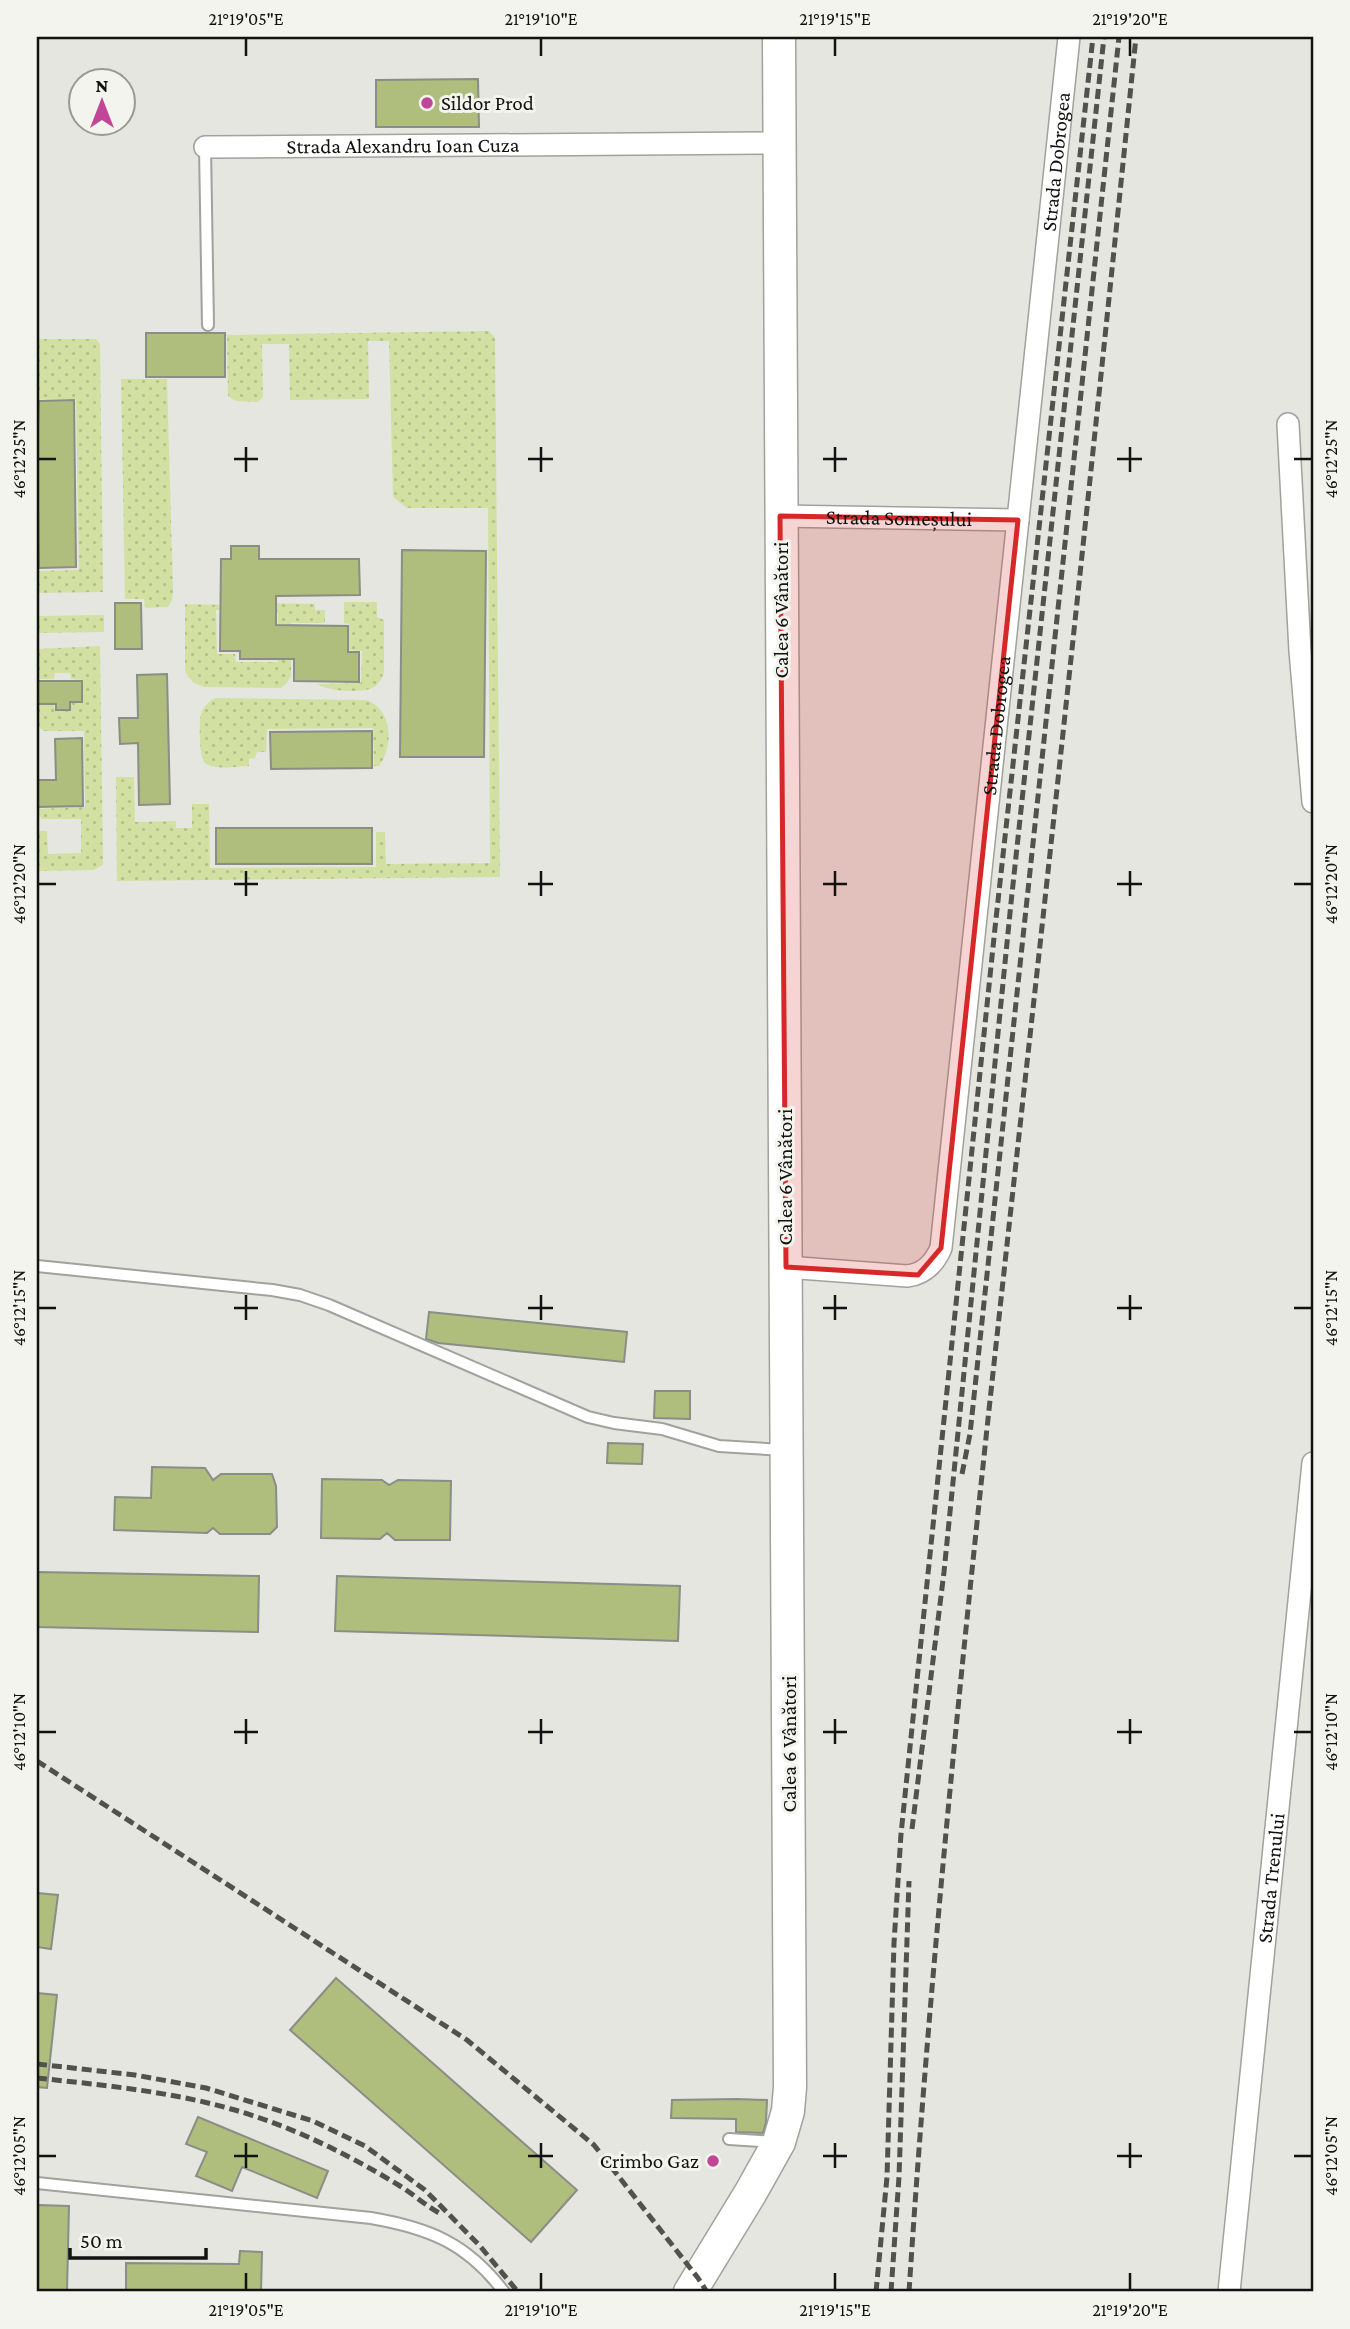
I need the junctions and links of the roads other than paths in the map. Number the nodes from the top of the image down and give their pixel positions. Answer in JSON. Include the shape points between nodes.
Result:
{"nodes":[{"id":1,"x":779,"y":37,"type":"edge"},
{"id":2,"x":1069,"y":37,"type":"edge"},
{"id":3,"x":779,"y":143,"type":"junction"},
{"id":4,"x":205,"y":147,"type":"joint"},
{"id":5,"x":208,"y":325,"type":"dead end"},
{"id":6,"x":1288,"y":424,"type":"dead end"},
{"id":7,"x":780,"y":516,"type":"junction"},
{"id":8,"x":1018,"y":520,"type":"junction"},
{"id":9,"x":1304,"y":525,"type":"edge"},
{"id":10,"x":1313,"y":802,"type":"edge"},
{"id":11,"x":37,"y":1266,"type":"edge"},
{"id":12,"x":786,"y":1268,"type":"junction"},
{"id":13,"x":787,"y":1450,"type":"junction"},
{"id":14,"x":1313,"y":1463,"type":"edge"},
{"id":15,"x":1307,"y":1593,"type":"edge"},
{"id":16,"x":729,"y":2139,"type":"dead end"},
{"id":17,"x":779,"y":2142,"type":"junction"},
{"id":18,"x":37,"y":2183,"type":"edge"},
{"id":19,"x":504,"y":2292,"type":"edge"},
{"id":20,"x":690,"y":2292,"type":"edge"},
{"id":21,"x":1229,"y":2292,"type":"edge"}],
"edges":[{"from":1,"to":3,"type":"main road","name":"Calea 6 Vânători"},
{"from":2,"to":8,"type":"street","name":"Strada Dobrogea"},
{"from":3,"to":4,"type":"street","name":"Strada Alexandru Ioan Cuza"},
{"from":3,"to":7,"type":"main road","name":"Calea 6 Vânători"},
{"from":4,"to":5,"type":"lane","name":"Strada Alexandru Ioan Cuza"},
{"from":6,"to":9,"type":"street"},
{"from":7,"to":8,"type":"street","name":"Strada Someșului"},
{"from":7,"to":12,"type":"main road","name":"Calea 6 Vânători"},
{"from":8,"to":12,"type":"street","name":"Strada Dobrogea","via":[[941,1248],[935,1261],[918,1275]]},
{"from":9,"to":10,"type":"street","via":[[1300,651]]},
{"from":11,"to":13,"type":"lane","via":[[300,1295],[588,1417],[662,1429],[719,1446]]},
{"from":12,"to":13,"type":"main road","name":"Calea 6 Vânători"},
{"from":13,"to":17,"type":"main road","name":"Calea 6 Vânători","via":[[791,2067],[788,2110]]},
{"from":14,"to":15,"type":"street","name":"Strada Trenului"},
{"from":15,"to":21,"type":"street","name":"Strada Trenului"},
{"from":16,"to":17,"type":"lane"},
{"from":17,"to":20,"type":"main road","name":"Calea 6 Vânători"},
{"from":18,"to":19,"type":"lane","via":[[410,2225],[441,2237],[471,2258]]}]}
